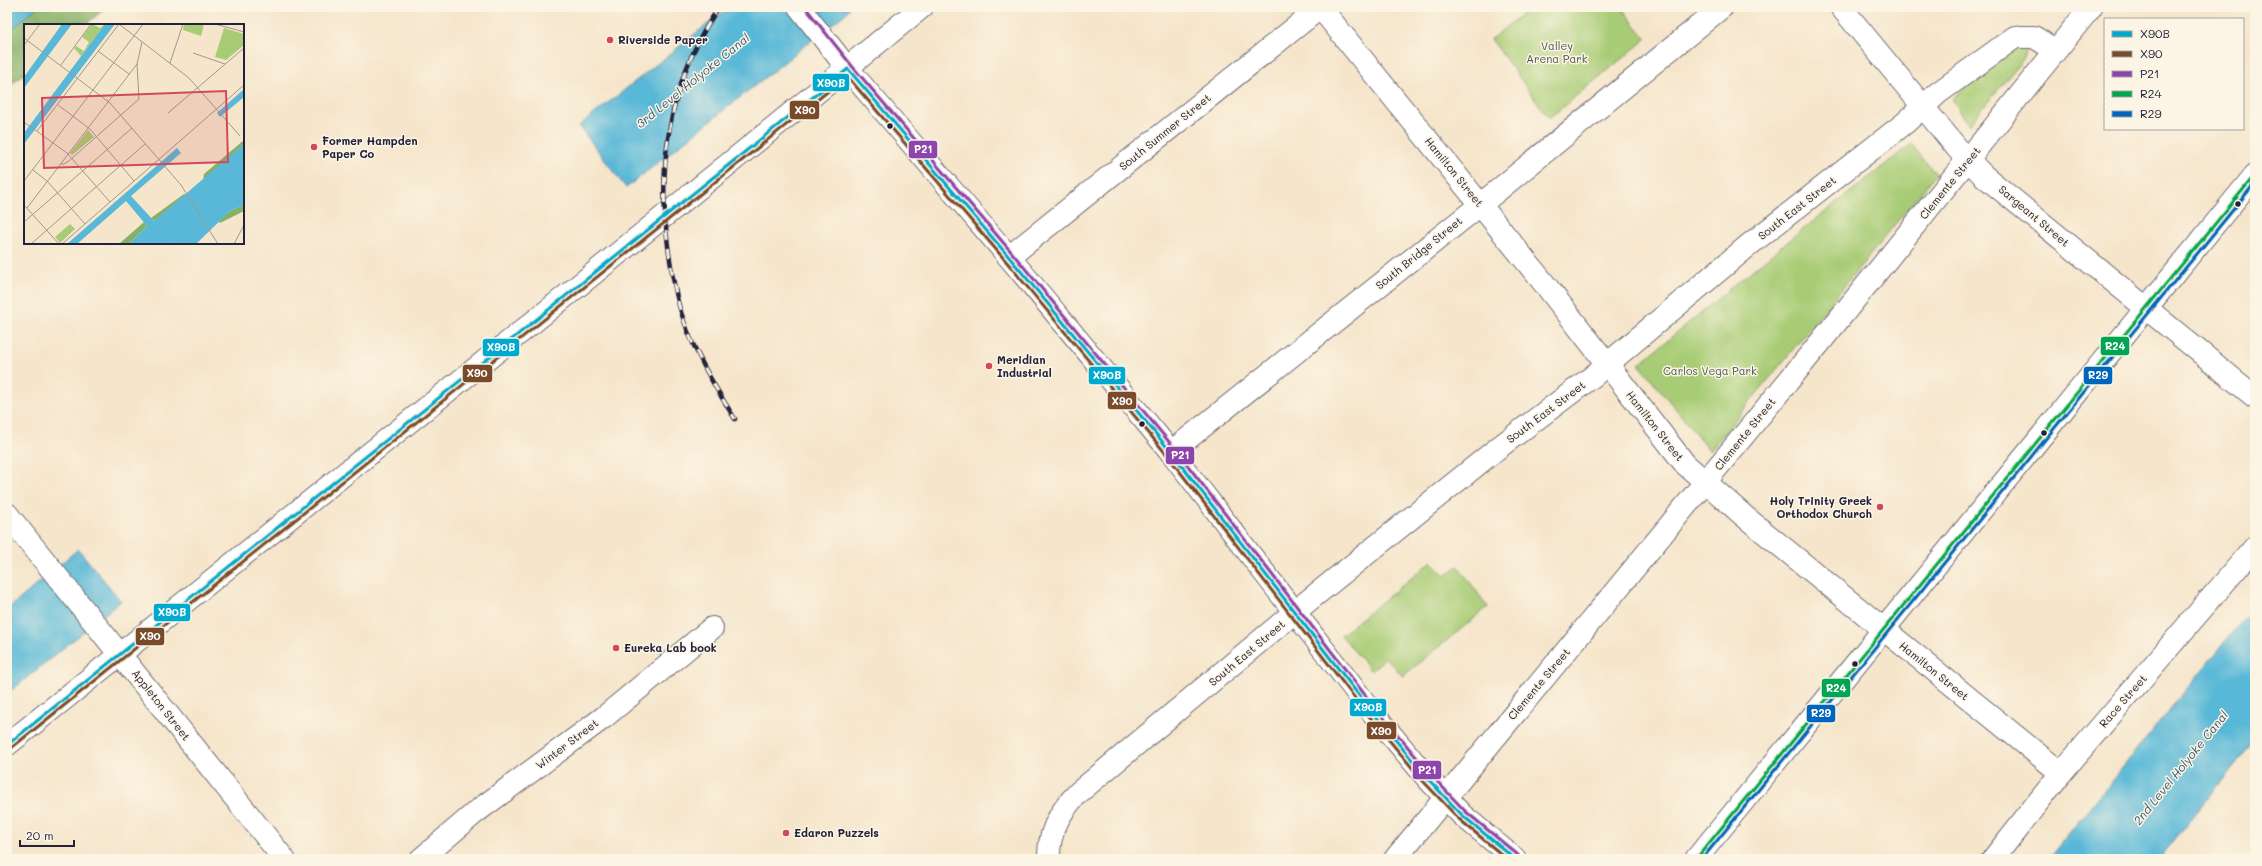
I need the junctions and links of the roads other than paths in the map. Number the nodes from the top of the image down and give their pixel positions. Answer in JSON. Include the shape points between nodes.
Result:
{"nodes":[{"id":1,"x":799,"y":7,"type":"edge"},
{"id":2,"x":922,"y":7,"type":"edge"},
{"id":3,"x":1321,"y":7,"type":"edge"},
{"id":4,"x":1722,"y":7,"type":"edge"},
{"id":5,"x":1840,"y":7,"type":"edge"},
{"id":6,"x":2090,"y":7,"type":"edge"},
{"id":7,"x":2055,"y":50,"type":"junction"},
{"id":8,"x":848,"y":68,"type":"junction"},
{"id":9,"x":1923,"y":106,"type":"junction"},
{"id":10,"x":1969,"y":160,"type":"junction"},
{"id":11,"x":2255,"y":175,"type":"edge"},
{"id":12,"x":1480,"y":205,"type":"junction"},
{"id":13,"x":1009,"y":257,"type":"junction"},
{"id":14,"x":2146,"y":310,"type":"junction"},
{"id":15,"x":1607,"y":364,"type":"junction"},
{"id":16,"x":2255,"y":398,"type":"edge"},
{"id":17,"x":1171,"y":452,"type":"junction"},
{"id":18,"x":1705,"y":482,"type":"junction"},
{"id":19,"x":7,"y":514,"type":"edge"},
{"id":20,"x":2255,"y":547,"type":"edge"},
{"id":21,"x":1295,"y":612,"type":"junction"},
{"id":22,"x":712,"y":628,"type":"dead end"},
{"id":23,"x":1884,"y":630,"type":"junction"},
{"id":24,"x":114,"y":646,"type":"junction"},
{"id":25,"x":7,"y":745,"type":"edge"},
{"id":26,"x":2061,"y":773,"type":"junction"},
{"id":27,"x":1445,"y":797,"type":"junction"},
{"id":28,"x":284,"y":859,"type":"edge"},
{"id":29,"x":421,"y":859,"type":"edge"},
{"id":30,"x":1049,"y":859,"type":"edge"},
{"id":31,"x":1395,"y":859,"type":"edge"},
{"id":32,"x":1515,"y":859,"type":"edge"},
{"id":33,"x":1696,"y":859,"type":"edge"},
{"id":34,"x":1993,"y":859,"type":"edge"}],
"edges":[{"from":1,"to":8,"type":"street"},
{"from":2,"to":8,"type":"street"},
{"from":3,"to":12,"type":"street","name":"Hamilton Street"},
{"from":3,"to":13,"type":"street","name":"South Summer Street"},
{"from":4,"to":12,"type":"street","name":"South Bridge Street"},
{"from":5,"to":9,"type":"street","name":"Sargeant Street"},
{"from":6,"to":7,"type":"street","name":"Clemente Street"},
{"from":7,"to":9,"type":"street","name":"South East Street","via":[[2034,37],[2015,37]]},
{"from":7,"to":10,"type":"street","name":"Clemente Street"},
{"from":8,"to":13,"type":"street"},
{"from":8,"to":24,"type":"street"},
{"from":9,"to":10,"type":"street","name":"Sargeant Street"},
{"from":9,"to":15,"type":"street","name":"South East Street","via":[[1905,123],[1749,245]]},
{"from":10,"to":14,"type":"street","name":"Sargeant Street","via":[[1983,175]]},
{"from":10,"to":18,"type":"street","name":"Clemente Street"},
{"from":11,"to":14,"type":"street"},
{"from":12,"to":15,"type":"street","name":"Hamilton Street"},
{"from":12,"to":17,"type":"street","name":"South Bridge Street"},
{"from":13,"to":17,"type":"street"},
{"from":14,"to":16,"type":"street","name":"Sargeant Street"},
{"from":14,"to":23,"type":"street"},
{"from":15,"to":18,"type":"street","name":"Hamilton Street","via":[[1685,464]]},
{"from":15,"to":21,"type":"street","name":"South East Street","via":[[1498,448]]},
{"from":17,"to":21,"type":"street"},
{"from":18,"to":23,"type":"street","name":"Hamilton Street"},
{"from":18,"to":27,"type":"street","name":"Clemente Street"},
{"from":19,"to":24,"type":"street","name":"Appleton Street"},
{"from":20,"to":26,"type":"street","name":"Race Street"},
{"from":21,"to":27,"type":"street","via":[[1368,707]]},
{"from":21,"to":30,"type":"street","name":"South East Street","via":[[1064,806],[1054,826]]},
{"from":22,"to":29,"type":"street","name":"Winter Street","via":[[603,718],[476,812]]},
{"from":23,"to":26,"type":"street","name":"Hamilton Street"},
{"from":23,"to":33,"type":"street"},
{"from":24,"to":25,"type":"street"},
{"from":24,"to":28,"type":"street","name":"Appleton Street"},
{"from":26,"to":34,"type":"street","name":"Race Street"},
{"from":27,"to":31,"type":"street","name":"Clemente Street"},
{"from":27,"to":32,"type":"street","via":[[1462,815]]}]}
